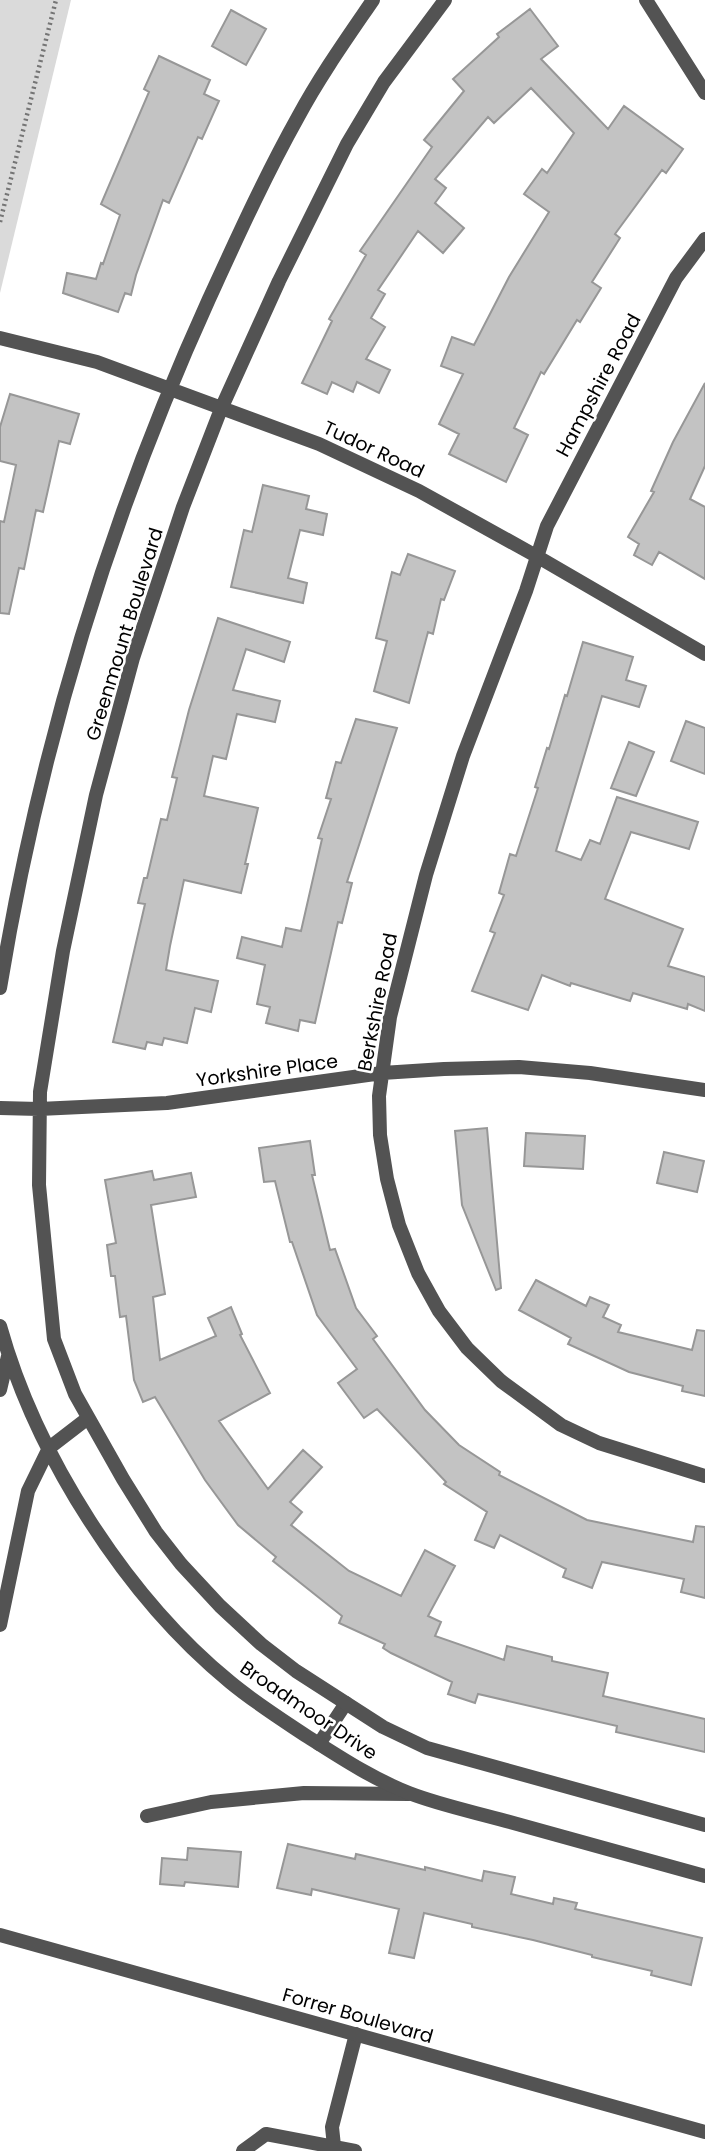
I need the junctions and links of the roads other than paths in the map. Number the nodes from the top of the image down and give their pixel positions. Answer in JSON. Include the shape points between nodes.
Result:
{"nodes":[{"id":1,"x":373,"y":0,"type":"edge"},
{"id":2,"x":445,"y":0,"type":"edge"},
{"id":3,"x":646,"y":0,"type":"edge"},
{"id":4,"x":705,"y":93,"type":"edge"},
{"id":5,"x":705,"y":239,"type":"edge"},
{"id":6,"x":0,"y":338,"type":"edge"},
{"id":7,"x":169,"y":387,"type":"junction"},
{"id":8,"x":221,"y":408,"type":"junction"},
{"id":9,"x":538,"y":557,"type":"junction"},
{"id":10,"x":705,"y":654,"type":"edge"},
{"id":11,"x":0,"y":988,"type":"edge"},
{"id":12,"x":382,"y":1073,"type":"junction"},
{"id":13,"x":705,"y":1090,"type":"edge"},
{"id":14,"x":0,"y":1108,"type":"edge"},
{"id":15,"x":39,"y":1109,"type":"junction"},
{"id":16,"x":0,"y":1326,"type":"edge"},
{"id":17,"x":54,"y":1339,"type":"joint"},
{"id":18,"x":8,"y":1356,"type":"junction"},
{"id":19,"x":0,"y":1390,"type":"edge"},
{"id":20,"x":88,"y":1418,"type":"junction"},
{"id":21,"x":49,"y":1448,"type":"junction"},
{"id":22,"x":705,"y":1476,"type":"edge"},
{"id":23,"x":0,"y":1625,"type":"edge"},
{"id":24,"x":346,"y":1703,"type":"junction"},
{"id":25,"x":318,"y":1744,"type":"junction"},
{"id":26,"x":411,"y":1794,"type":"junction"},
{"id":27,"x":147,"y":1816,"type":"dead end"},
{"id":28,"x":705,"y":1825,"type":"edge"},
{"id":29,"x":705,"y":1876,"type":"edge"},
{"id":30,"x":0,"y":1935,"type":"edge"},
{"id":31,"x":356,"y":2034,"type":"junction"},
{"id":32,"x":705,"y":2132,"type":"edge"},
{"id":33,"x":333,"y":2148,"type":"edge"},
{"id":34,"x":243,"y":2151,"type":"edge"},
{"id":35,"x":355,"y":2151,"type":"edge"}],
"edges":[{"from":1,"to":7,"type":"street","name":"Greenmount Boulevard","via":[[298,117]]},
{"from":2,"to":8,"type":"street","name":"Greenmount Boulevard","via":[[384,82],[347,144]]},
{"from":3,"to":4,"type":"street"},
{"from":5,"to":9,"type":"street","name":"Hampshire Road","via":[[669,290],[547,526]]},
{"from":6,"to":7,"type":"street","name":"Tudor Road","via":[[97,362]]},
{"from":7,"to":8,"type":"street","name":"Tudor Road"},
{"from":7,"to":11,"type":"street","name":"Greenmount Boulevard","via":[[80,642],[41,782]]},
{"from":8,"to":9,"type":"street","name":"Tudor Road","via":[[319,443],[419,491]]},
{"from":8,"to":15,"type":"street","name":"Greenmount Boulevard","via":[[133,658],[96,795],[63,951]]},
{"from":9,"to":10,"type":"street","name":"Tudor Road"},
{"from":9,"to":12,"type":"street","name":"Berkshire Road","via":[[463,756],[426,875],[390,1017]]},
{"from":12,"to":13,"type":"street","name":"Yorkshire Place","via":[[519,1067]]},
{"from":12,"to":15,"type":"street","name":"Yorkshire Place","via":[[167,1103]]},
{"from":12,"to":22,"type":"street","name":"Berkshire Road","via":[[380,1135],[399,1225],[439,1311],[467,1348],[561,1425],[599,1443]]},
{"from":14,"to":15,"type":"street","name":"Yorkshire Place"},
{"from":15,"to":17,"type":"street","name":"Greenmount Boulevard","via":[[39,1185]]},
{"from":16,"to":18,"type":"street"},
{"from":17,"to":20,"type":"street","name":"Broadmoor Drive"},
{"from":18,"to":19,"type":"street"},
{"from":18,"to":21,"type":"street","name":"Broadmoor Drive"},
{"from":20,"to":21,"type":"street"},
{"from":20,"to":24,"type":"street","name":"Broadmoor Drive","via":[[129,1490],[181,1564],[261,1644]]},
{"from":21,"to":23,"type":"street","via":[[28,1491]]},
{"from":21,"to":25,"type":"street","name":"Broadmoor Drive","via":[[117,1560],[160,1613],[229,1682]]},
{"from":24,"to":25,"type":"street"},
{"from":24,"to":28,"type":"street","name":"Broadmoor Drive","via":[[428,1748]]},
{"from":25,"to":26,"type":"street","name":"Broadmoor Drive"},
{"from":26,"to":27,"type":"street","via":[[304,1793],[211,1802]]},
{"from":26,"to":29,"type":"street","name":"Broadmoor Drive"},
{"from":30,"to":31,"type":"street","name":"Forrer Boulevard"},
{"from":31,"to":32,"type":"street","name":"Forrer Boulevard"},
{"from":31,"to":33,"type":"street","via":[[332,2127]]},
{"from":33,"to":34,"type":"street","via":[[266,2134]]},
{"from":33,"to":35,"type":"street"}]}
